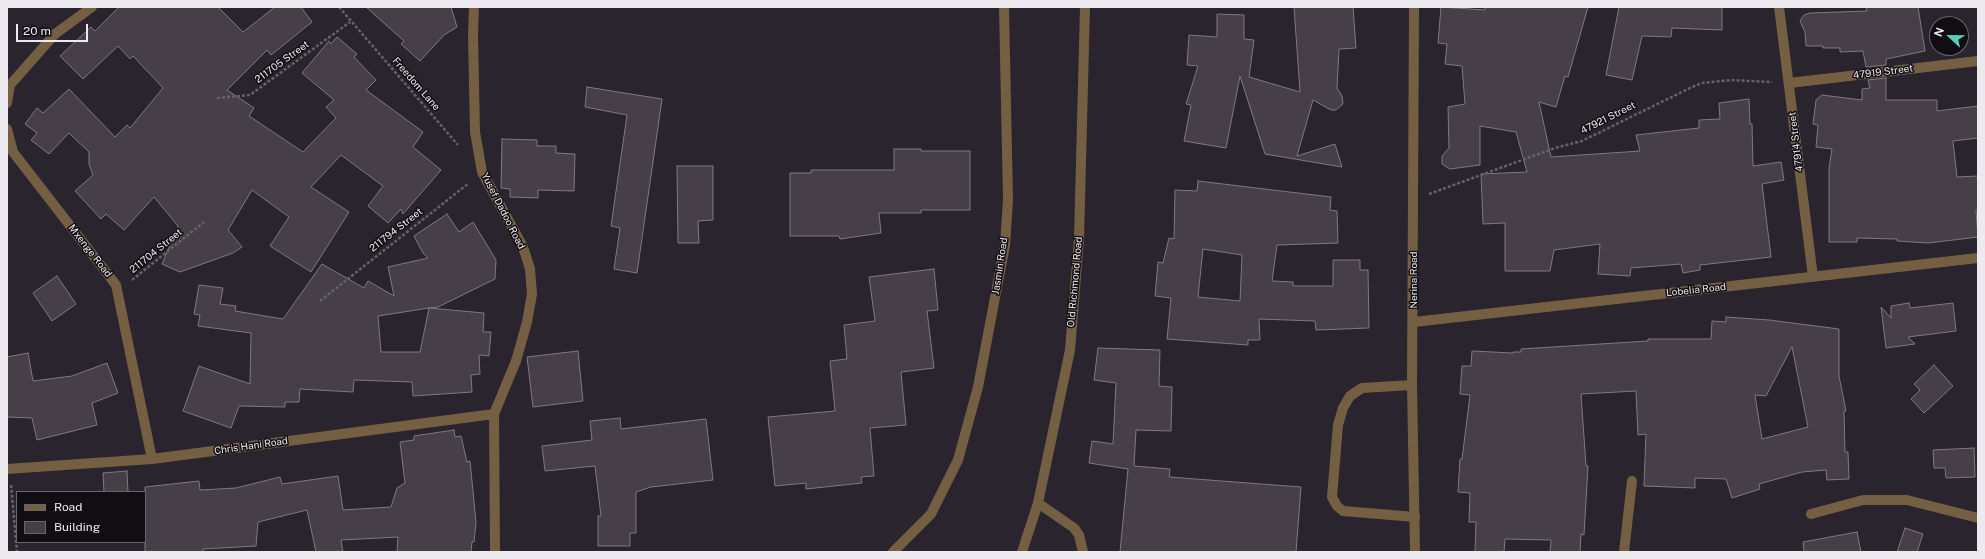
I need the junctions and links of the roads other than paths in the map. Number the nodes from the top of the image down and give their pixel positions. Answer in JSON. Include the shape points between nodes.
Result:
{"nodes":[{"id":1,"x":92,"y":7,"type":"edge"},
{"id":2,"x":474,"y":7,"type":"edge"},
{"id":3,"x":1004,"y":7,"type":"edge"},
{"id":4,"x":1085,"y":7,"type":"edge"},
{"id":5,"x":1414,"y":7,"type":"edge"},
{"id":6,"x":1779,"y":7,"type":"edge"},
{"id":7,"x":1978,"y":61,"type":"edge"},
{"id":8,"x":1789,"y":83,"type":"junction"},
{"id":9,"x":8,"y":85,"type":"edge"},
{"id":10,"x":7,"y":103,"type":"edge"},
{"id":11,"x":7,"y":129,"type":"edge"},
{"id":12,"x":1978,"y":258,"type":"edge"},
{"id":13,"x":1813,"y":277,"type":"junction"},
{"id":14,"x":1414,"y":322,"type":"junction"},
{"id":15,"x":1412,"y":386,"type":"junction"},
{"id":16,"x":494,"y":414,"type":"junction"},
{"id":17,"x":152,"y":460,"type":"junction"},
{"id":18,"x":8,"y":469,"type":"edge"},
{"id":19,"x":1632,"y":481,"type":"dead end"},
{"id":20,"x":1038,"y":503,"type":"junction"},
{"id":21,"x":1811,"y":514,"type":"dead end"},
{"id":22,"x":1416,"y":517,"type":"junction"},
{"id":23,"x":1978,"y":518,"type":"edge"},
{"id":24,"x":495,"y":552,"type":"edge"},
{"id":25,"x":893,"y":552,"type":"edge"},
{"id":26,"x":1022,"y":552,"type":"edge"},
{"id":27,"x":1083,"y":552,"type":"edge"},
{"id":28,"x":1415,"y":552,"type":"edge"},
{"id":29,"x":1624,"y":552,"type":"edge"}],
"edges":[{"from":1,"to":9,"type":"street","via":[[55,34]]},
{"from":2,"to":16,"type":"street","name":"Yusef Dadoo Road","via":[[472,35],[475,132],[482,172],[523,247],[530,269],[532,294],[516,361]]},
{"from":3,"to":25,"type":"street","name":"Jasmin Road","via":[[1008,200],[1005,245],[978,387],[958,460],[931,514]]},
{"from":4,"to":20,"type":"street","name":"Old Richmond Road","via":[[1079,239],[1070,350]]},
{"from":5,"to":14,"type":"street","name":"Nerina Road"},
{"from":6,"to":8,"type":"street","name":"47914 Street"},
{"from":7,"to":8,"type":"street","name":"47919 Street"},
{"from":8,"to":13,"type":"street","name":"47914 Street"},
{"from":9,"to":10,"type":"street"},
{"from":11,"to":17,"type":"street","name":"Mxenge Road","via":[[13,152],[116,285]]},
{"from":12,"to":13,"type":"street","name":"Lobelia Road"},
{"from":13,"to":14,"type":"street","name":"Lobelia Road"},
{"from":14,"to":15,"type":"street","name":"Nerina Road"},
{"from":15,"to":22,"type":"street","name":"Nerina Road"},
{"from":15,"to":22,"type":"street","via":[[1362,388],[1350,396],[1338,425],[1332,497],[1343,511]]},
{"from":16,"to":17,"type":"street","name":"Chris Hani Road"},
{"from":16,"to":24,"type":"street","name":"Yusef Dadoo Road"},
{"from":17,"to":18,"type":"street","name":"Chris Hani Road"},
{"from":19,"to":29,"type":"street"},
{"from":20,"to":26,"type":"street","name":"Old Richmond Road"},
{"from":20,"to":27,"type":"street","via":[[1074,528],[1079,535]]},
{"from":21,"to":23,"type":"street","via":[[1863,500],[1907,500]]},
{"from":22,"to":28,"type":"street","name":"Nerina Road"}]}
